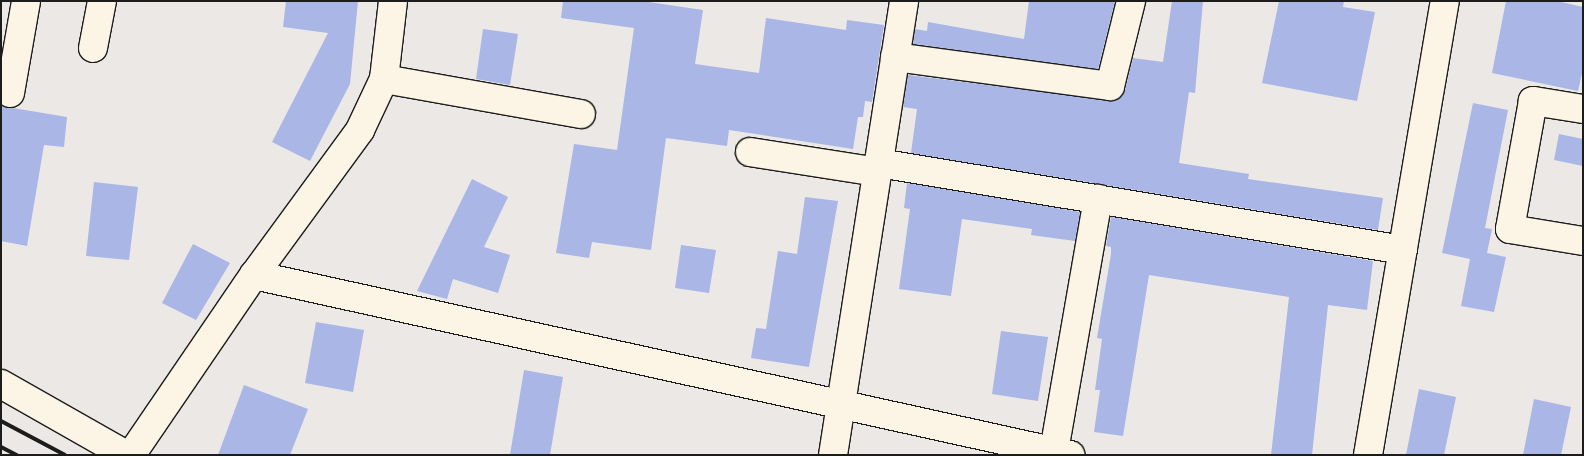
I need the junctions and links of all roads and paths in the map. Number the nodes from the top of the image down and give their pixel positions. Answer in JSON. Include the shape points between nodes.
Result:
{"nodes":[{"id":1,"x":26,"y":1,"type":"edge"},
{"id":2,"x":102,"y":1,"type":"edge"},
{"id":3,"x":393,"y":1,"type":"edge"},
{"id":4,"x":1131,"y":1,"type":"edge"},
{"id":5,"x":1445,"y":1,"type":"edge"},
{"id":6,"x":898,"y":2,"type":"edge"},
{"id":7,"x":93,"y":48,"type":"dead end"},
{"id":8,"x":895,"y":57,"type":"junction"},
{"id":9,"x":384,"y":79,"type":"junction"},
{"id":10,"x":10,"y":92,"type":"dead end"},
{"id":11,"x":1583,"y":109,"type":"edge"},
{"id":12,"x":581,"y":114,"type":"dead end"},
{"id":13,"x":750,"y":152,"type":"dead end"},
{"id":14,"x":878,"y":167,"type":"junction"},
{"id":15,"x":1098,"y":200,"type":"junction"},
{"id":16,"x":1583,"y":241,"type":"edge"},
{"id":17,"x":1403,"y":250,"type":"junction"},
{"id":18,"x":254,"y":275,"type":"junction"},
{"id":19,"x":1,"y":384,"type":"edge"},
{"id":20,"x":841,"y":406,"type":"junction"},
{"id":21,"x":1062,"y":453,"type":"edge"},
{"id":22,"x":126,"y":455,"type":"edge"},
{"id":23,"x":131,"y":455,"type":"edge"},
{"id":24,"x":833,"y":455,"type":"edge"},
{"id":25,"x":1368,"y":455,"type":"edge"}],
"edges":[{"from":1,"to":10,"type":"street"},
{"from":2,"to":7,"type":"street"},
{"from":3,"to":9,"type":"street"},
{"from":4,"to":8,"type":"street","via":[[1110,86]]},
{"from":5,"to":17,"type":"street"},
{"from":6,"to":8,"type":"street"},
{"from":8,"to":14,"type":"street"},
{"from":9,"to":12,"type":"street"},
{"from":9,"to":18,"type":"street","via":[[360,130]]},
{"from":11,"to":16,"type":"street","via":[[1532,101],[1510,229]]},
{"from":13,"to":14,"type":"street"},
{"from":14,"to":15,"type":"street"},
{"from":14,"to":20,"type":"street"},
{"from":15,"to":17,"type":"street"},
{"from":15,"to":21,"type":"street"},
{"from":17,"to":25,"type":"street"},
{"from":18,"to":20,"type":"street"},
{"from":18,"to":23,"type":"street"},
{"from":19,"to":22,"type":"street"},
{"from":20,"to":21,"type":"street"},
{"from":20,"to":24,"type":"street"}]}
